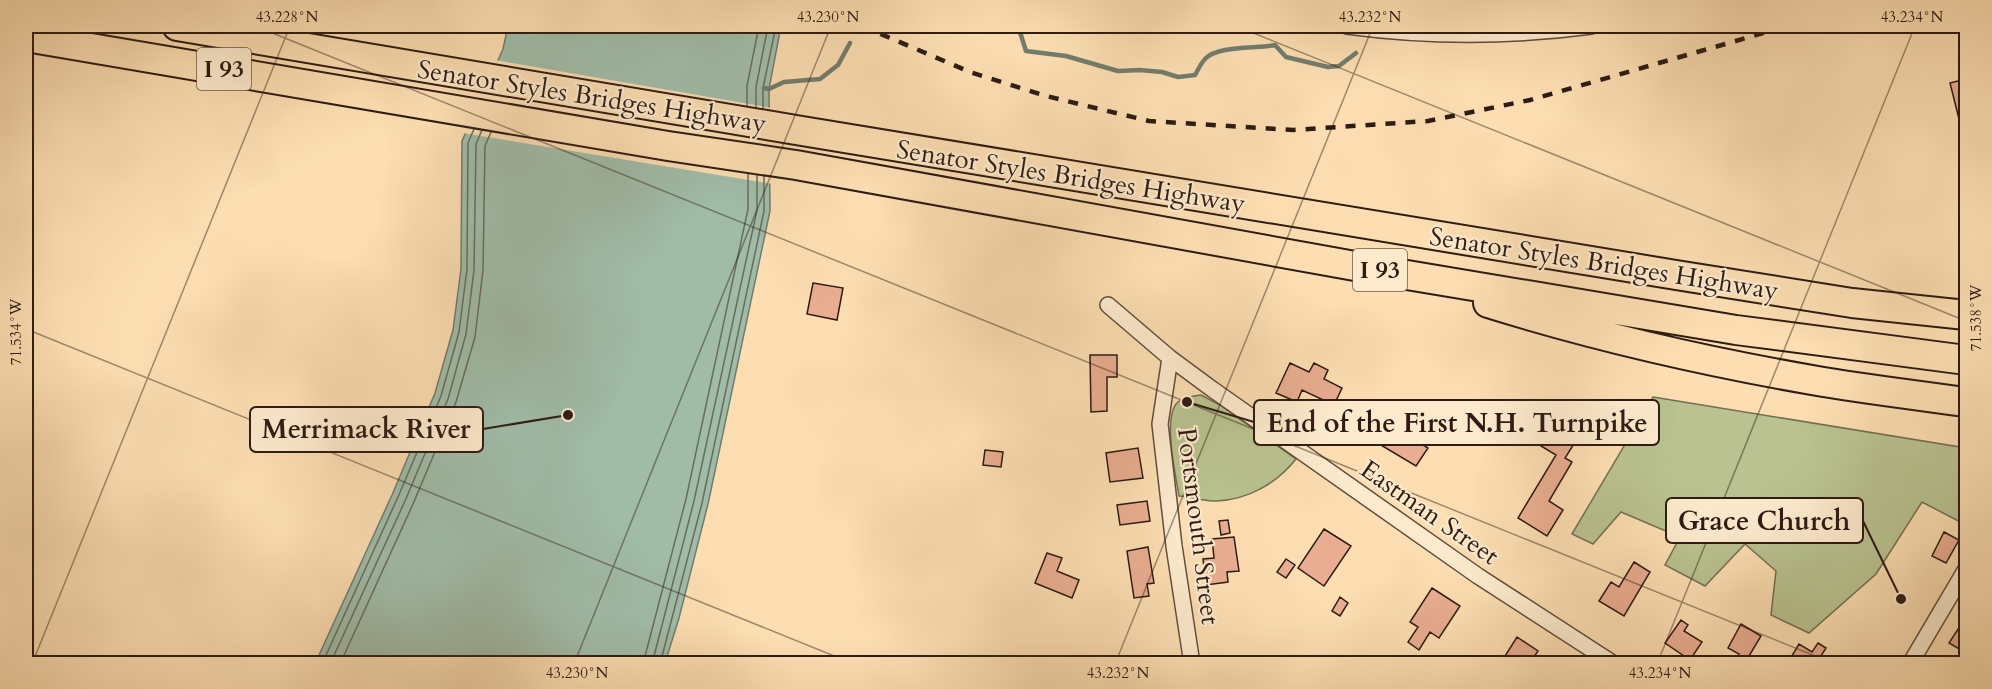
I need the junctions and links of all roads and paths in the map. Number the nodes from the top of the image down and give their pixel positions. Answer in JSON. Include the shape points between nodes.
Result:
{"nodes":[{"id":1,"x":177,"y":26,"type":"edge"},
{"id":2,"x":1347,"y":26,"type":"edge"},
{"id":3,"x":1591,"y":26,"type":"edge"},
{"id":4,"x":26,"y":37,"type":"edge"},
{"id":5,"x":1377,"y":270,"type":"junction"},
{"id":6,"x":1108,"y":306,"type":"dead end"},
{"id":7,"x":1966,"y":315,"type":"edge"},
{"id":8,"x":1170,"y":358,"type":"junction"},
{"id":9,"x":1966,"y":360,"type":"edge"},
{"id":10,"x":1966,"y":402,"type":"edge"},
{"id":11,"x":1966,"y":569,"type":"edge"},
{"id":12,"x":1192,"y":663,"type":"edge"},
{"id":13,"x":1614,"y":663,"type":"edge"},
{"id":14,"x":1910,"y":663,"type":"edge"}],
"edges":[{"from":1,"to":7,"type":"highway","name":"Senator Styles Bridges Highway","number":"I 93","via":[[1688,277],[1852,303]]},
{"from":2,"to":3,"type":"street","via":[[1400,33],[1470,35]]},
{"from":4,"to":5,"type":"highway","number":"I 93","via":[[796,165]]},
{"from":5,"to":9,"type":"highway","number":"I 93","via":[[1736,330]]},
{"from":5,"to":10,"type":"highway","via":[[1536,318],[1693,358],[1815,381]]},
{"from":6,"to":8,"type":"street","name":"Eastman Street"},
{"from":8,"to":12,"type":"street","name":"Portsmouth Street","via":[[1160,424]]},
{"from":8,"to":13,"type":"street","name":"Eastman Street","via":[[1472,571]]},
{"from":11,"to":14,"type":"street"}]}
